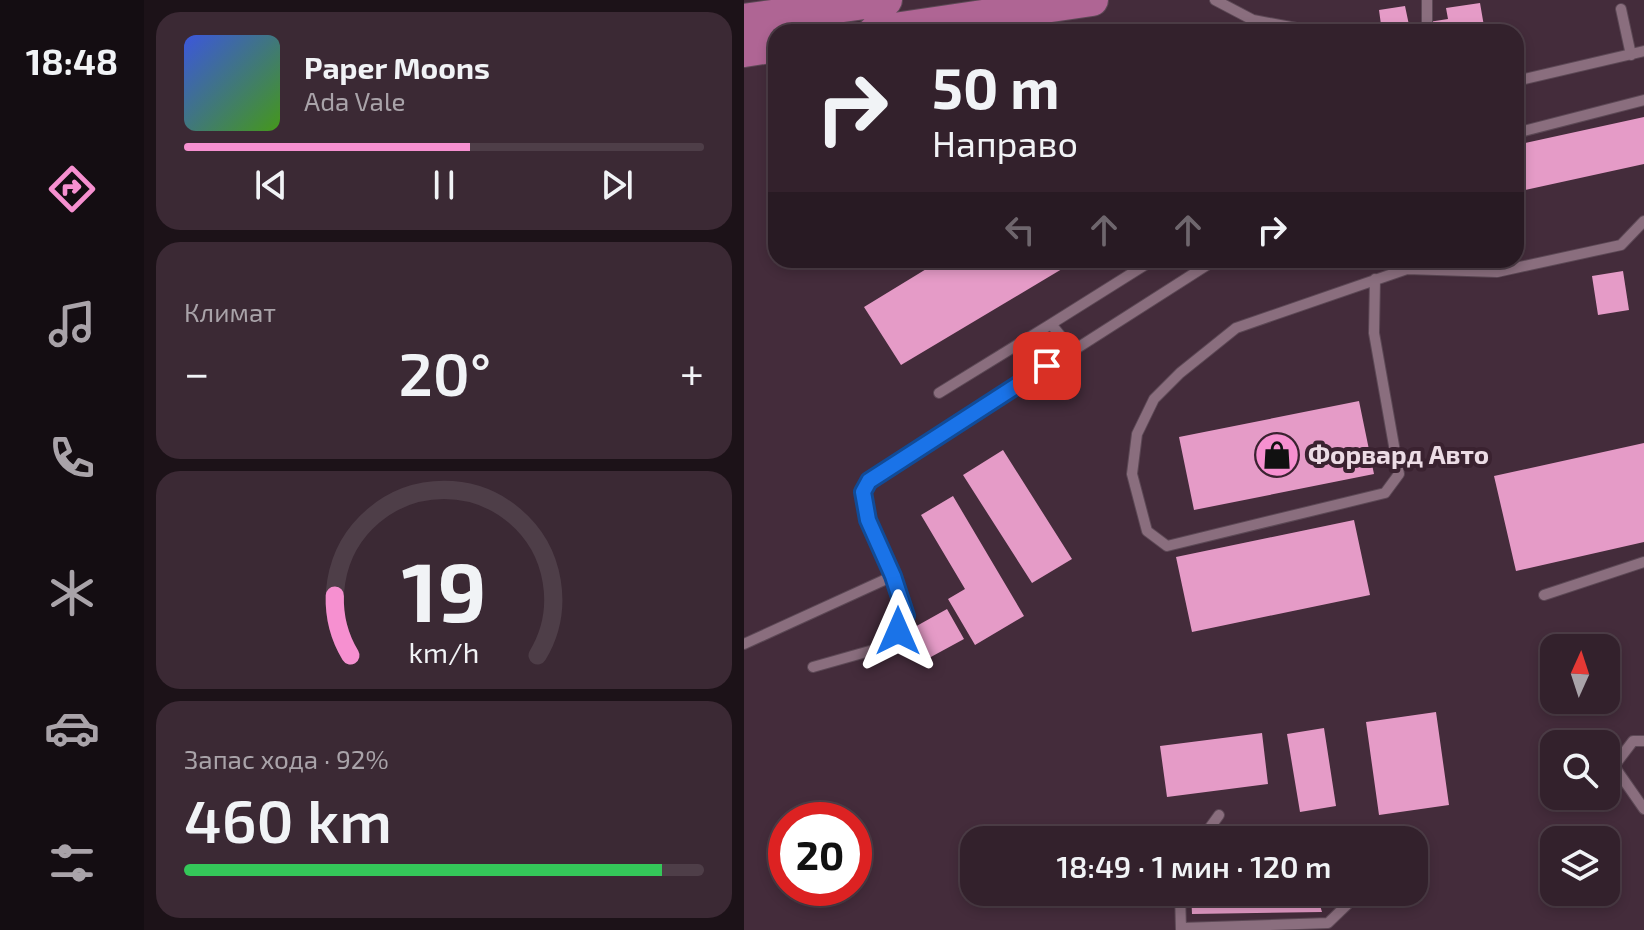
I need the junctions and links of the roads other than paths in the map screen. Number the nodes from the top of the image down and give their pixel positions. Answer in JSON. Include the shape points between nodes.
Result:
{"nodes":[{"id":1,"x":886,"y":0,"type":"edge"},
{"id":2,"x":1092,"y":0,"type":"edge"},
{"id":3,"x":1215,"y":0,"type":"edge"},
{"id":4,"x":1427,"y":0,"type":"edge"},
{"id":5,"x":788,"y":7,"type":"edge"},
{"id":6,"x":1621,"y":9,"type":"dead end"},
{"id":7,"x":744,"y":20,"type":"edge"},
{"id":8,"x":1427,"y":22,"type":"dead end"},
{"id":9,"x":965,"y":24,"type":"edge"},
{"id":10,"x":1275,"y":24,"type":"edge"},
{"id":11,"x":768,"y":47,"type":"edge"},
{"id":12,"x":744,"y":51,"type":"edge"},
{"id":13,"x":1644,"y":51,"type":"edge"},
{"id":14,"x":1631,"y":55,"type":"junction"},
{"id":15,"x":1524,"y":79,"type":"edge"},
{"id":16,"x":1644,"y":100,"type":"edge"},
{"id":17,"x":1524,"y":131,"type":"edge"},
{"id":18,"x":1644,"y":221,"type":"edge"},
{"id":19,"x":1524,"y":266,"type":"edge"},
{"id":20,"x":1140,"y":268,"type":"edge"},
{"id":21,"x":1202,"y":268,"type":"edge"},
{"id":22,"x":1516,"y":268,"type":"edge"},
{"id":23,"x":1375,"y":279,"type":"junction"},
{"id":24,"x":1051,"y":324,"type":"junction"},
{"id":25,"x":1072,"y":350,"type":"junction"},
{"id":26,"x":939,"y":393,"type":"dead end"},
{"id":27,"x":1644,"y":562,"type":"edge"},
{"id":28,"x":893,"y":576,"type":"junction"},
{"id":29,"x":1544,"y":595,"type":"dead end"},
{"id":30,"x":744,"y":644,"type":"edge"},
{"id":31,"x":813,"y":667,"type":"dead end"},
{"id":32,"x":1644,"y":741,"type":"edge"},
{"id":33,"x":1644,"y":809,"type":"edge"},
{"id":34,"x":1219,"y":815,"type":"dead end"},
{"id":35,"x":1211,"y":826,"type":"edge"},
{"id":36,"x":1181,"y":906,"type":"edge"},
{"id":37,"x":1342,"y":906,"type":"edge"},
{"id":38,"x":1182,"y":929,"type":"edge"}],
"edges":[{"from":1,"to":5,"type":"main road"},
{"from":2,"to":9,"type":"main road"},
{"from":3,"to":10,"type":"lane","via":[[1253,20]]},
{"from":4,"to":8,"type":"lane"},
{"from":5,"to":7,"type":"main road"},
{"from":6,"to":14,"type":"lane"},
{"from":11,"to":12,"type":"main road"},
{"from":13,"to":14,"type":"lane"},
{"from":14,"to":15,"type":"lane"},
{"from":16,"to":17,"type":"lane"},
{"from":18,"to":19,"type":"lane","via":[[1621,245]]},
{"from":20,"to":24,"type":"lane"},
{"from":21,"to":25,"type":"lane"},
{"from":22,"to":23,"type":"lane","via":[[1407,269]]},
{"from":23,"to":23,"type":"lane","via":[[1374,333],[1399,474],[1385,493],[1167,546],[1147,531],[1132,474],[1137,434],[1154,399],[1236,328]]},
{"from":24,"to":25,"type":"lane"},
{"from":24,"to":26,"type":"lane"},
{"from":25,"to":28,"type":"lane","via":[[869,481],[863,492],[868,520]]},
{"from":27,"to":29,"type":"lane"},
{"from":28,"to":30,"type":"lane"},
{"from":28,"to":31,"type":"lane","via":[[906,616],[891,645]]},
{"from":32,"to":33,"type":"lane","via":[[1633,741],[1614,766]]},
{"from":34,"to":35,"type":"lane"},
{"from":36,"to":38,"type":"lane"},
{"from":37,"to":38,"type":"lane","via":[[1328,923]]}]}
